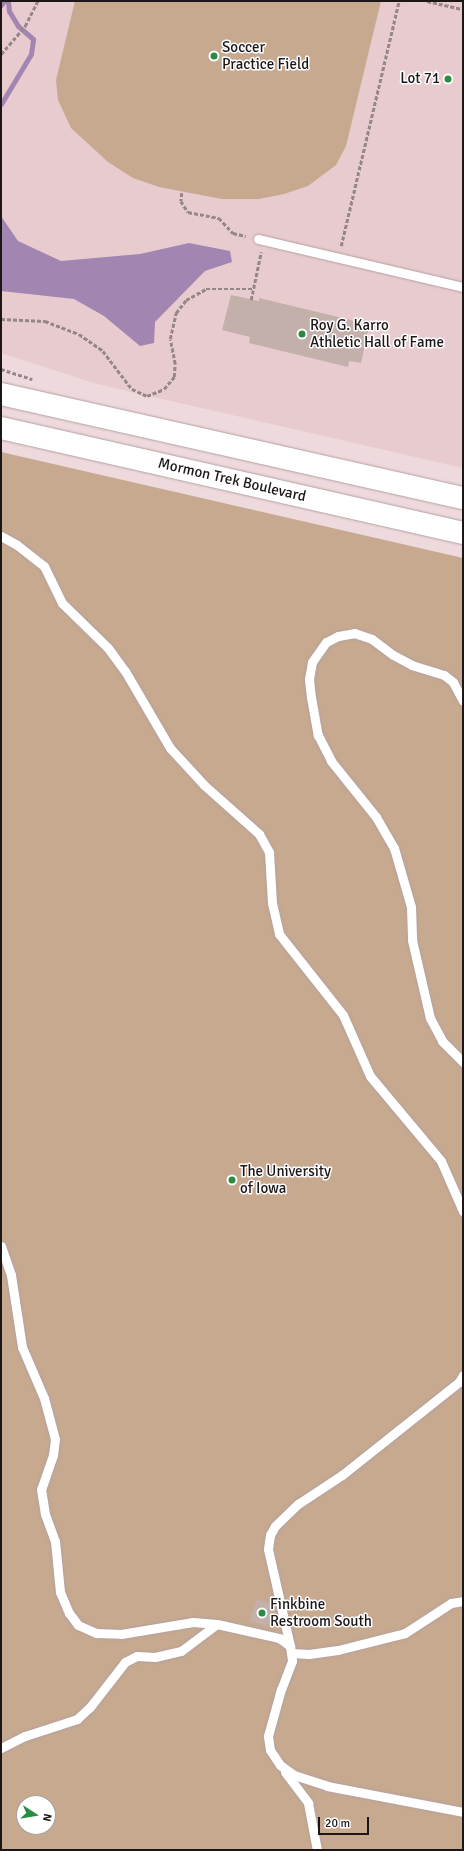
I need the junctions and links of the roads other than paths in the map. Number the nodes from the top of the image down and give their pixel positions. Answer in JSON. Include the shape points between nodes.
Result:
{"nodes":[{"id":1,"x":261,"y":240,"type":"road end"},
{"id":2,"x":463,"y":287,"type":"edge"},
{"id":3,"x":1,"y":394,"type":"edge"},
{"id":4,"x":1,"y":428,"type":"edge"},
{"id":5,"x":463,"y":498,"type":"edge"},
{"id":6,"x":463,"y":533,"type":"edge"},
{"id":7,"x":1,"y":536,"type":"edge"},
{"id":8,"x":463,"y":701,"type":"edge"},
{"id":9,"x":463,"y":1062,"type":"edge"},
{"id":10,"x":463,"y":1211,"type":"edge"},
{"id":11,"x":1,"y":1246,"type":"edge"},
{"id":12,"x":463,"y":1375,"type":"edge"},
{"id":13,"x":463,"y":1601,"type":"edge"},
{"id":14,"x":217,"y":1624,"type":"junction"},
{"id":15,"x":291,"y":1649,"type":"junction"},
{"id":16,"x":1,"y":1748,"type":"edge"},
{"id":17,"x":280,"y":1765,"type":"junction"},
{"id":18,"x":463,"y":1812,"type":"edge"},
{"id":19,"x":316,"y":1850,"type":"edge"}],
"edges":[{"from":1,"to":2,"type":"lane"},
{"from":3,"to":5,"type":"main road"},
{"from":4,"to":6,"type":"main road","name":"Mormon Trek Boulevard"},
{"from":7,"to":10,"type":"lane","via":[[44,566],[62,603],[108,648],[125,671],[170,748],[204,785],[259,834],[269,852],[272,903],[280,934],[343,1015],[370,1076],[441,1161]]},
{"from":8,"to":9,"type":"lane","via":[[453,682],[444,675],[412,665],[372,639],[355,633],[338,636],[326,642],[312,662],[309,679],[318,734],[331,761],[376,817],[394,848],[411,907],[412,940],[430,1018],[442,1041]]},
{"from":11,"to":14,"type":"lane","via":[[11,1275],[22,1347],[44,1398],[54,1439],[53,1454],[41,1489],[45,1514],[55,1541],[60,1592],[69,1613],[78,1625],[96,1633],[121,1634],[192,1622]]},
{"from":12,"to":15,"type":"lane","via":[[459,1382],[342,1475],[298,1504],[275,1526],[270,1535],[268,1549]]},
{"from":13,"to":15,"type":"lane","via":[[445,1607],[405,1633],[372,1643],[309,1654]]},
{"from":14,"to":15,"type":"lane","via":[[280,1638]]},
{"from":14,"to":16,"type":"lane","via":[[181,1651],[155,1657],[137,1656],[125,1662],[90,1707],[77,1719],[25,1736]]},
{"from":15,"to":17,"type":"lane","via":[[292,1661],[268,1736],[270,1750]]},
{"from":17,"to":18,"type":"lane","via":[[294,1775],[327,1786]]},
{"from":17,"to":19,"type":"lane","via":[[308,1803]]}]}
